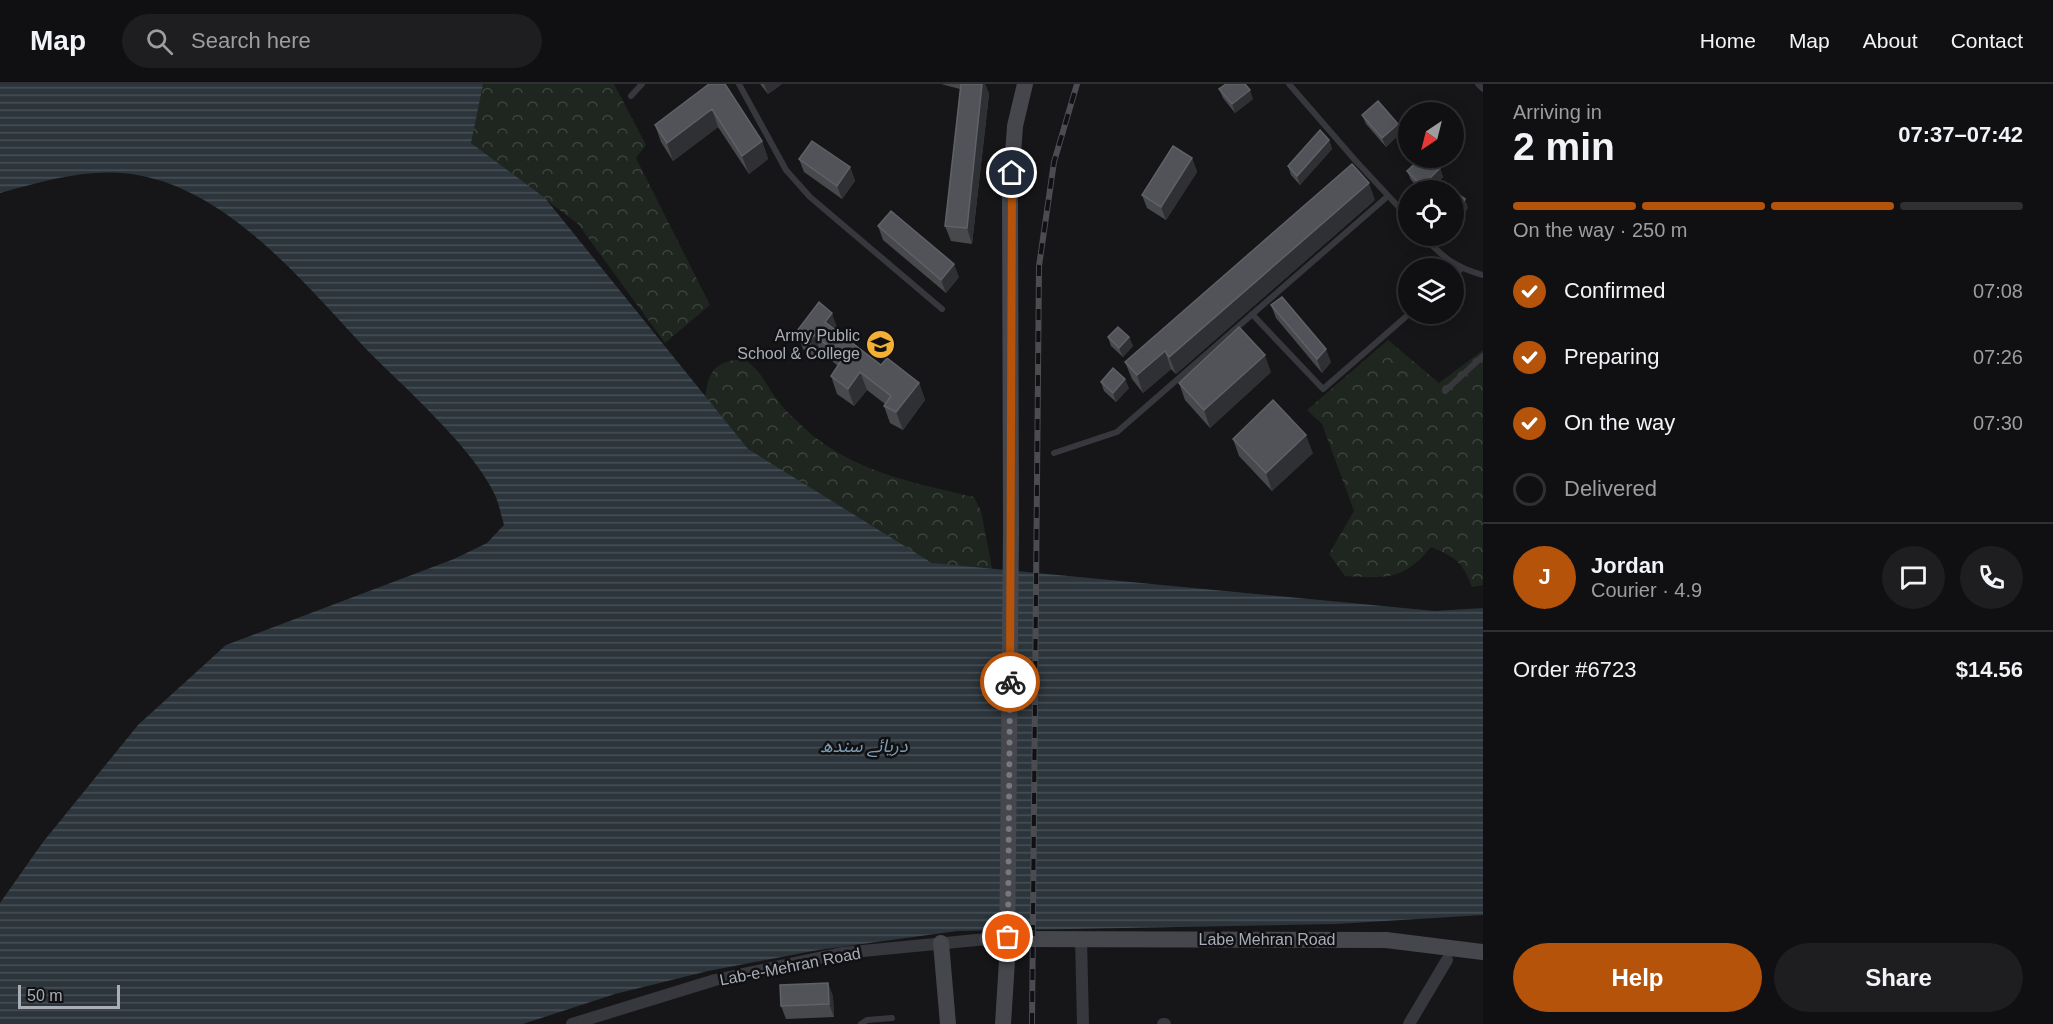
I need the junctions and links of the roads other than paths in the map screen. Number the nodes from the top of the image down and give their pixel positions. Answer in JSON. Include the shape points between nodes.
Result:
{"nodes":[{"id":1,"x":642,"y":84,"type":"edge"},
{"id":2,"x":739,"y":84,"type":"edge"},
{"id":3,"x":1025,"y":84,"type":"edge"},
{"id":4,"x":1289,"y":84,"type":"edge"},
{"id":5,"x":1478,"y":84,"type":"edge"},
{"id":6,"x":1483,"y":89,"type":"edge"},
{"id":7,"x":631,"y":96,"type":"dead end"},
{"id":8,"x":1388,"y":196,"type":"junction"},
{"id":9,"x":1398,"y":206,"type":"edge"},
{"id":10,"x":1433,"y":246,"type":"edge"},
{"id":11,"x":1445,"y":258,"type":"edge"},
{"id":12,"x":1464,"y":270,"type":"edge"},
{"id":13,"x":1483,"y":274,"type":"edge"},
{"id":14,"x":942,"y":309,"type":"dead end"},
{"id":15,"x":1252,"y":314,"type":"junction"},
{"id":16,"x":1398,"y":324,"type":"edge"},
{"id":17,"x":1483,"y":356,"type":"edge"},
{"id":18,"x":1445,"y":391,"type":"dead end"},
{"id":19,"x":1054,"y":453,"type":"dead end"},
{"id":20,"x":1050,"y":938,"type":"joint"},
{"id":21,"x":1081,"y":938,"type":"junction"},
{"id":22,"x":987,"y":939,"type":"joint"},
{"id":23,"x":941,"y":943,"type":"junction"},
{"id":24,"x":1483,"y":952,"type":"edge"},
{"id":25,"x":1448,"y":960,"type":"dead end"},
{"id":26,"x":892,"y":1018,"type":"dead end"},
{"id":27,"x":572,"y":1024,"type":"edge"},
{"id":28,"x":861,"y":1024,"type":"edge"},
{"id":29,"x":948,"y":1024,"type":"edge"},
{"id":30,"x":1003,"y":1024,"type":"edge"},
{"id":31,"x":1083,"y":1024,"type":"edge"},
{"id":32,"x":1409,"y":1024,"type":"edge"}],
"edges":[{"from":1,"to":7,"type":"lane"},
{"from":2,"to":14,"type":"lane","via":[[786,170],[810,197]]},
{"from":3,"to":30,"type":"main road","bridge":true,"via":[[1015,126],[1010,196],[1011,531]]},
{"from":4,"to":8,"type":"lane"},
{"from":5,"to":6,"type":"lane"},
{"from":8,"to":9,"type":"lane"},
{"from":8,"to":15,"type":"lane"},
{"from":10,"to":11,"type":"lane"},
{"from":12,"to":13,"type":"lane"},
{"from":15,"to":16,"type":"lane","via":[[1323,389]]},
{"from":15,"to":19,"type":"lane","via":[[1117,432]]},
{"from":17,"to":18,"type":"lane"},
{"from":20,"to":21,"type":"main road","name":"Labe Mehran Road"},
{"from":20,"to":22,"type":"main road","name":"Lab-e-Mehran Road"},
{"from":21,"to":24,"type":"main road","name":"Labe Mehran Road","via":[[1386,940]]},
{"from":21,"to":31,"type":"street"},
{"from":22,"to":23,"type":"street","name":"Lab-e-Mehran Road"},
{"from":23,"to":27,"type":"street","name":"Lab-e-Mehran Road","via":[[843,953],[726,978]]},
{"from":23,"to":29,"type":"main road"},
{"from":25,"to":32,"type":"street"},
{"from":26,"to":28,"type":"lane"}]}
